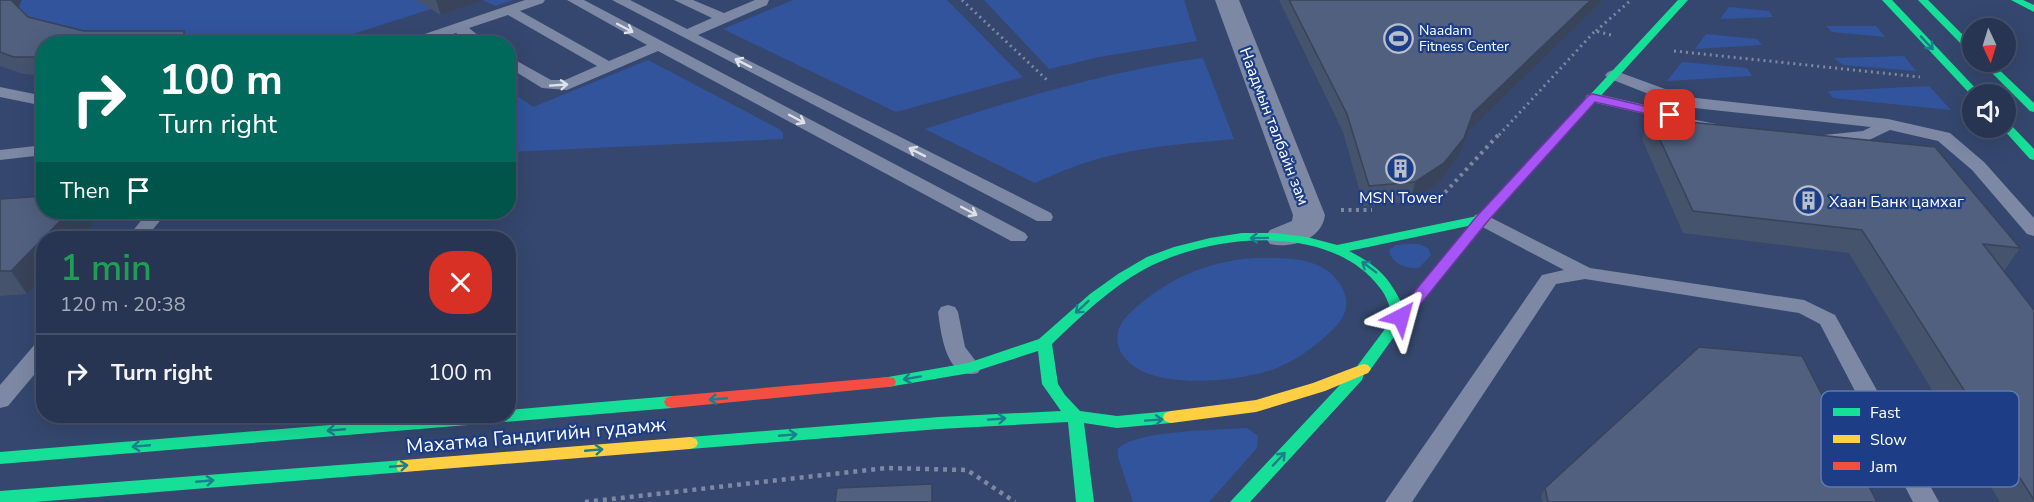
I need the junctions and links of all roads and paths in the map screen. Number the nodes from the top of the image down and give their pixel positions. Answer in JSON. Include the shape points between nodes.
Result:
{"nodes":[{"id":1,"x":538,"y":0,"type":"edge"},
{"id":2,"x":574,"y":0,"type":"edge"},
{"id":3,"x":619,"y":0,"type":"edge"},
{"id":4,"x":681,"y":0,"type":"edge"},
{"id":5,"x":762,"y":0,"type":"edge"},
{"id":6,"x":962,"y":0,"type":"edge"},
{"id":7,"x":1227,"y":0,"type":"edge"},
{"id":8,"x":1631,"y":0,"type":"edge"},
{"id":9,"x":1683,"y":0,"type":"edge"},
{"id":10,"x":1887,"y":0,"type":"edge"},
{"id":11,"x":1923,"y":0,"type":"edge"},
{"id":12,"x":2016,"y":0,"type":"edge"},
{"id":13,"x":2034,"y":9,"type":"edge"},
{"id":14,"x":509,"y":10,"type":"junction"},
{"id":15,"x":724,"y":18,"type":"junction"},
{"id":16,"x":457,"y":27,"type":"junction"},
{"id":17,"x":1595,"y":31,"type":"junction"},
{"id":18,"x":687,"y":34,"type":"junction"},
{"id":19,"x":432,"y":36,"type":"edge"},
{"id":20,"x":471,"y":36,"type":"edge"},
{"id":21,"x":1962,"y":38,"type":"edge"},
{"id":22,"x":1643,"y":43,"type":"junction"},
{"id":23,"x":658,"y":45,"type":"junction"},
{"id":24,"x":1568,"y":58,"type":"dead end"},
{"id":25,"x":516,"y":65,"type":"edge"},
{"id":26,"x":609,"y":67,"type":"junction"},
{"id":27,"x":1996,"y":72,"type":"edge"},
{"id":28,"x":1613,"y":75,"type":"junction"},
{"id":29,"x":1930,"y":78,"type":"dead end"},
{"id":30,"x":1047,"y":80,"type":"dead end"},
{"id":31,"x":1967,"y":84,"type":"edge"},
{"id":32,"x":0,"y":92,"type":"edge"},
{"id":33,"x":1593,"y":98,"type":"junction"},
{"id":34,"x":36,"y":99,"type":"edge"},
{"id":35,"x":1684,"y":102,"type":"junction"},
{"id":36,"x":2034,"y":109,"type":"edge"},
{"id":37,"x":1670,"y":115,"type":"junction"},
{"id":38,"x":1888,"y":124,"type":"junction"},
{"id":39,"x":1729,"y":130,"type":"edge"},
{"id":40,"x":2016,"y":137,"type":"edge"},
{"id":41,"x":1809,"y":139,"type":"edge"},
{"id":42,"x":36,"y":151,"type":"edge"},
{"id":43,"x":0,"y":155,"type":"edge"},
{"id":44,"x":2034,"y":156,"type":"edge"},
{"id":45,"x":1044,"y":217,"type":"dead end"},
{"id":46,"x":152,"y":219,"type":"edge"},
{"id":47,"x":1482,"y":219,"type":"junction"},
{"id":48,"x":2034,"y":230,"type":"edge"},
{"id":49,"x":142,"y":231,"type":"edge"},
{"id":50,"x":1018,"y":237,"type":"dead end"},
{"id":51,"x":1281,"y":237,"type":"junction"},
{"id":52,"x":1336,"y":249,"type":"junction"},
{"id":53,"x":1585,"y":273,"type":"junction"},
{"id":54,"x":948,"y":312,"type":"dead end"},
{"id":55,"x":1401,"y":317,"type":"junction"},
{"id":56,"x":1044,"y":343,"type":"junction"},
{"id":57,"x":36,"y":357,"type":"edge"},
{"id":58,"x":970,"y":368,"type":"junction"},
{"id":59,"x":1364,"y":369,"type":"junction"},
{"id":60,"x":1866,"y":391,"type":"edge"},
{"id":61,"x":0,"y":400,"type":"edge"},
{"id":62,"x":516,"y":415,"type":"edge"},
{"id":63,"x":1075,"y":416,"type":"junction"},
{"id":64,"x":422,"y":423,"type":"edge"},
{"id":65,"x":0,"y":458,"type":"edge"},
{"id":66,"x":1918,"y":487,"type":"edge"},
{"id":67,"x":0,"y":498,"type":"edge"},
{"id":68,"x":585,"y":502,"type":"edge"},
{"id":69,"x":1015,"y":502,"type":"edge"},
{"id":70,"x":1085,"y":502,"type":"edge"},
{"id":71,"x":1239,"y":502,"type":"edge"},
{"id":72,"x":1398,"y":502,"type":"edge"},
{"id":73,"x":1926,"y":502,"type":"edge"}],
"edges":[{"from":1,"to":14,"type":"lane"},
{"from":2,"to":23,"type":"lane","one_way":true},
{"from":3,"to":18,"type":"lane"},
{"from":4,"to":15,"type":"lane"},
{"from":5,"to":15,"type":"lane"},
{"from":6,"to":30,"type":"path"},
{"from":7,"to":51,"type":"street","name":"Наадмын талбайн зам","via":[[1309,215],[1303,228]]},
{"from":8,"to":17,"type":"path"},
{"from":9,"to":22,"type":"main road"},
{"from":10,"to":31,"type":"main road","one_way":true},
{"from":11,"to":21,"type":"main road"},
{"from":12,"to":13,"type":"main road"},
{"from":14,"to":16,"type":"lane"},
{"from":14,"to":26,"type":"lane"},
{"from":15,"to":18,"type":"lane"},
{"from":16,"to":19,"type":"lane"},
{"from":16,"to":20,"type":"lane"},
{"from":17,"to":22,"type":"path"},
{"from":17,"to":24,"type":"path"},
{"from":45,"to":18,"type":"lane","one_way":true},
{"from":22,"to":28,"type":"main road"},
{"from":22,"to":29,"type":"path","via":[[1686,54]]},
{"from":23,"to":26,"type":"lane"},
{"from":23,"to":50,"type":"lane","one_way":true},
{"from":25,"to":26,"type":"lane","one_way":true,"via":[[548,86],[567,85]]},
{"from":27,"to":36,"type":"main road"},
{"from":28,"to":33,"type":"main road"},
{"from":28,"to":35,"type":"lane"},
{"from":32,"to":34,"type":"lane"},
{"from":33,"to":37,"type":"lane"},
{"from":33,"to":47,"type":"main road"},
{"from":35,"to":37,"type":"lane","via":[[1666,108]]},
{"from":35,"to":38,"type":"lane"},
{"from":37,"to":39,"type":"lane","via":[[1695,126]]},
{"from":38,"to":41,"type":"lane","via":[[1867,135]]},
{"from":38,"to":48,"type":"lane","via":[[1944,138],[1978,166]]},
{"from":40,"to":44,"type":"main road"},
{"from":42,"to":43,"type":"lane"},
{"from":46,"to":49,"type":"lane"},
{"from":47,"to":52,"type":"main road"},
{"from":47,"to":53,"type":"lane"},
{"from":47,"to":55,"type":"main road"},
{"from":51,"to":52,"type":"main road","via":[[1310,240]]},
{"from":51,"to":56,"type":"main road","one_way":true,"via":[[1216,240],[1162,255],[1102,290]]},
{"from":55,"to":52,"type":"main road","one_way":true,"via":[[1392,293],[1379,276]]},
{"from":53,"to":60,"type":"lane","via":[[1804,307],[1828,320]]},
{"from":53,"to":72,"type":"lane","via":[[1549,279]]},
{"from":54,"to":58,"type":"lane","via":[[954,349]]},
{"from":55,"to":59,"type":"main road"},
{"from":56,"to":58,"type":"main road","name":"Махатма Гандигийн гудамж"},
{"from":56,"to":63,"type":"main road","via":[[1048,382],[1058,400]]},
{"from":57,"to":61,"type":"lane"},
{"from":58,"to":62,"type":"main road","name":"Махатма Гандигийн гудамж","one_way":true,"via":[[856,387]]},
{"from":63,"to":59,"type":"main road","name":"Махатма Гандигийн гудамж","one_way":true,"via":[[1117,422],[1225,411],[1288,398]]},
{"from":71,"to":59,"type":"main road","one_way":true},
{"from":67,"to":63,"type":"main road","name":"Махатма Гандигийн гудамж","one_way":true,"via":[[939,423]]},
{"from":63,"to":70,"type":"main road"},
{"from":64,"to":65,"type":"main road","name":"Махатма Гандигийн гудамж","one_way":true},
{"from":66,"to":73,"type":"lane"},
{"from":68,"to":69,"type":"path","via":[[886,468],[967,470]]}]}
